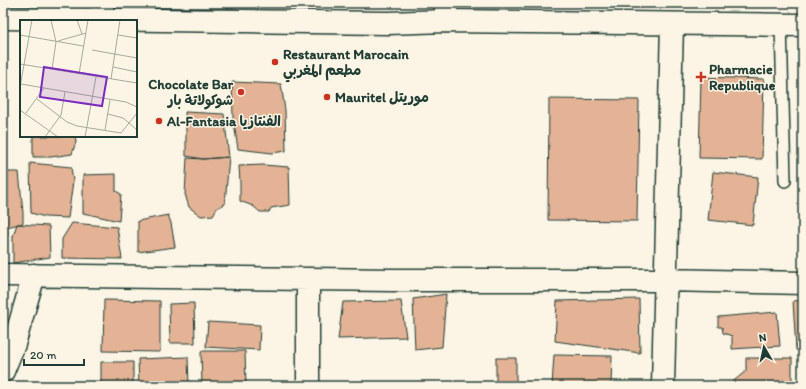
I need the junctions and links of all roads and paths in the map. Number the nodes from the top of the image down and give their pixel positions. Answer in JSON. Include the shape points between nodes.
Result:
{"nodes":[{"id":1,"x":102,"y":11,"type":"edge"},
{"id":2,"x":446,"y":12,"type":"edge"},
{"id":3,"x":3,"y":18,"type":"edge"},
{"id":4,"x":672,"y":24,"type":"junction"},
{"id":5,"x":781,"y":24,"type":"junction"},
{"id":6,"x":803,"y":25,"type":"edge"},
{"id":7,"x":785,"y":181,"type":"dead end"},
{"id":8,"x":3,"y":275,"type":"edge"},
{"id":9,"x":34,"y":275,"type":"junction"},
{"id":10,"x":308,"y":279,"type":"junction"},
{"id":11,"x":665,"y":280,"type":"junction"},
{"id":12,"x":803,"y":283,"type":"edge"},
{"id":13,"x":3,"y":371,"type":"edge"},
{"id":14,"x":308,"y":386,"type":"edge"},
{"id":15,"x":663,"y":386,"type":"edge"}],
"edges":[{"from":1,"to":2,"type":"street","via":[[388,23]]},
{"from":1,"to":3,"type":"street"},
{"from":2,"to":4,"type":"street"},
{"from":4,"to":5,"type":"street"},
{"from":4,"to":11,"type":"street"},
{"from":5,"to":6,"type":"street"},
{"from":5,"to":7,"type":"lane"},
{"from":8,"to":9,"type":"street"},
{"from":9,"to":10,"type":"street"},
{"from":9,"to":13,"type":"street","via":[[14,344]]},
{"from":10,"to":11,"type":"street"},
{"from":10,"to":14,"type":"street"},
{"from":11,"to":12,"type":"street"},
{"from":11,"to":15,"type":"street"}]}
